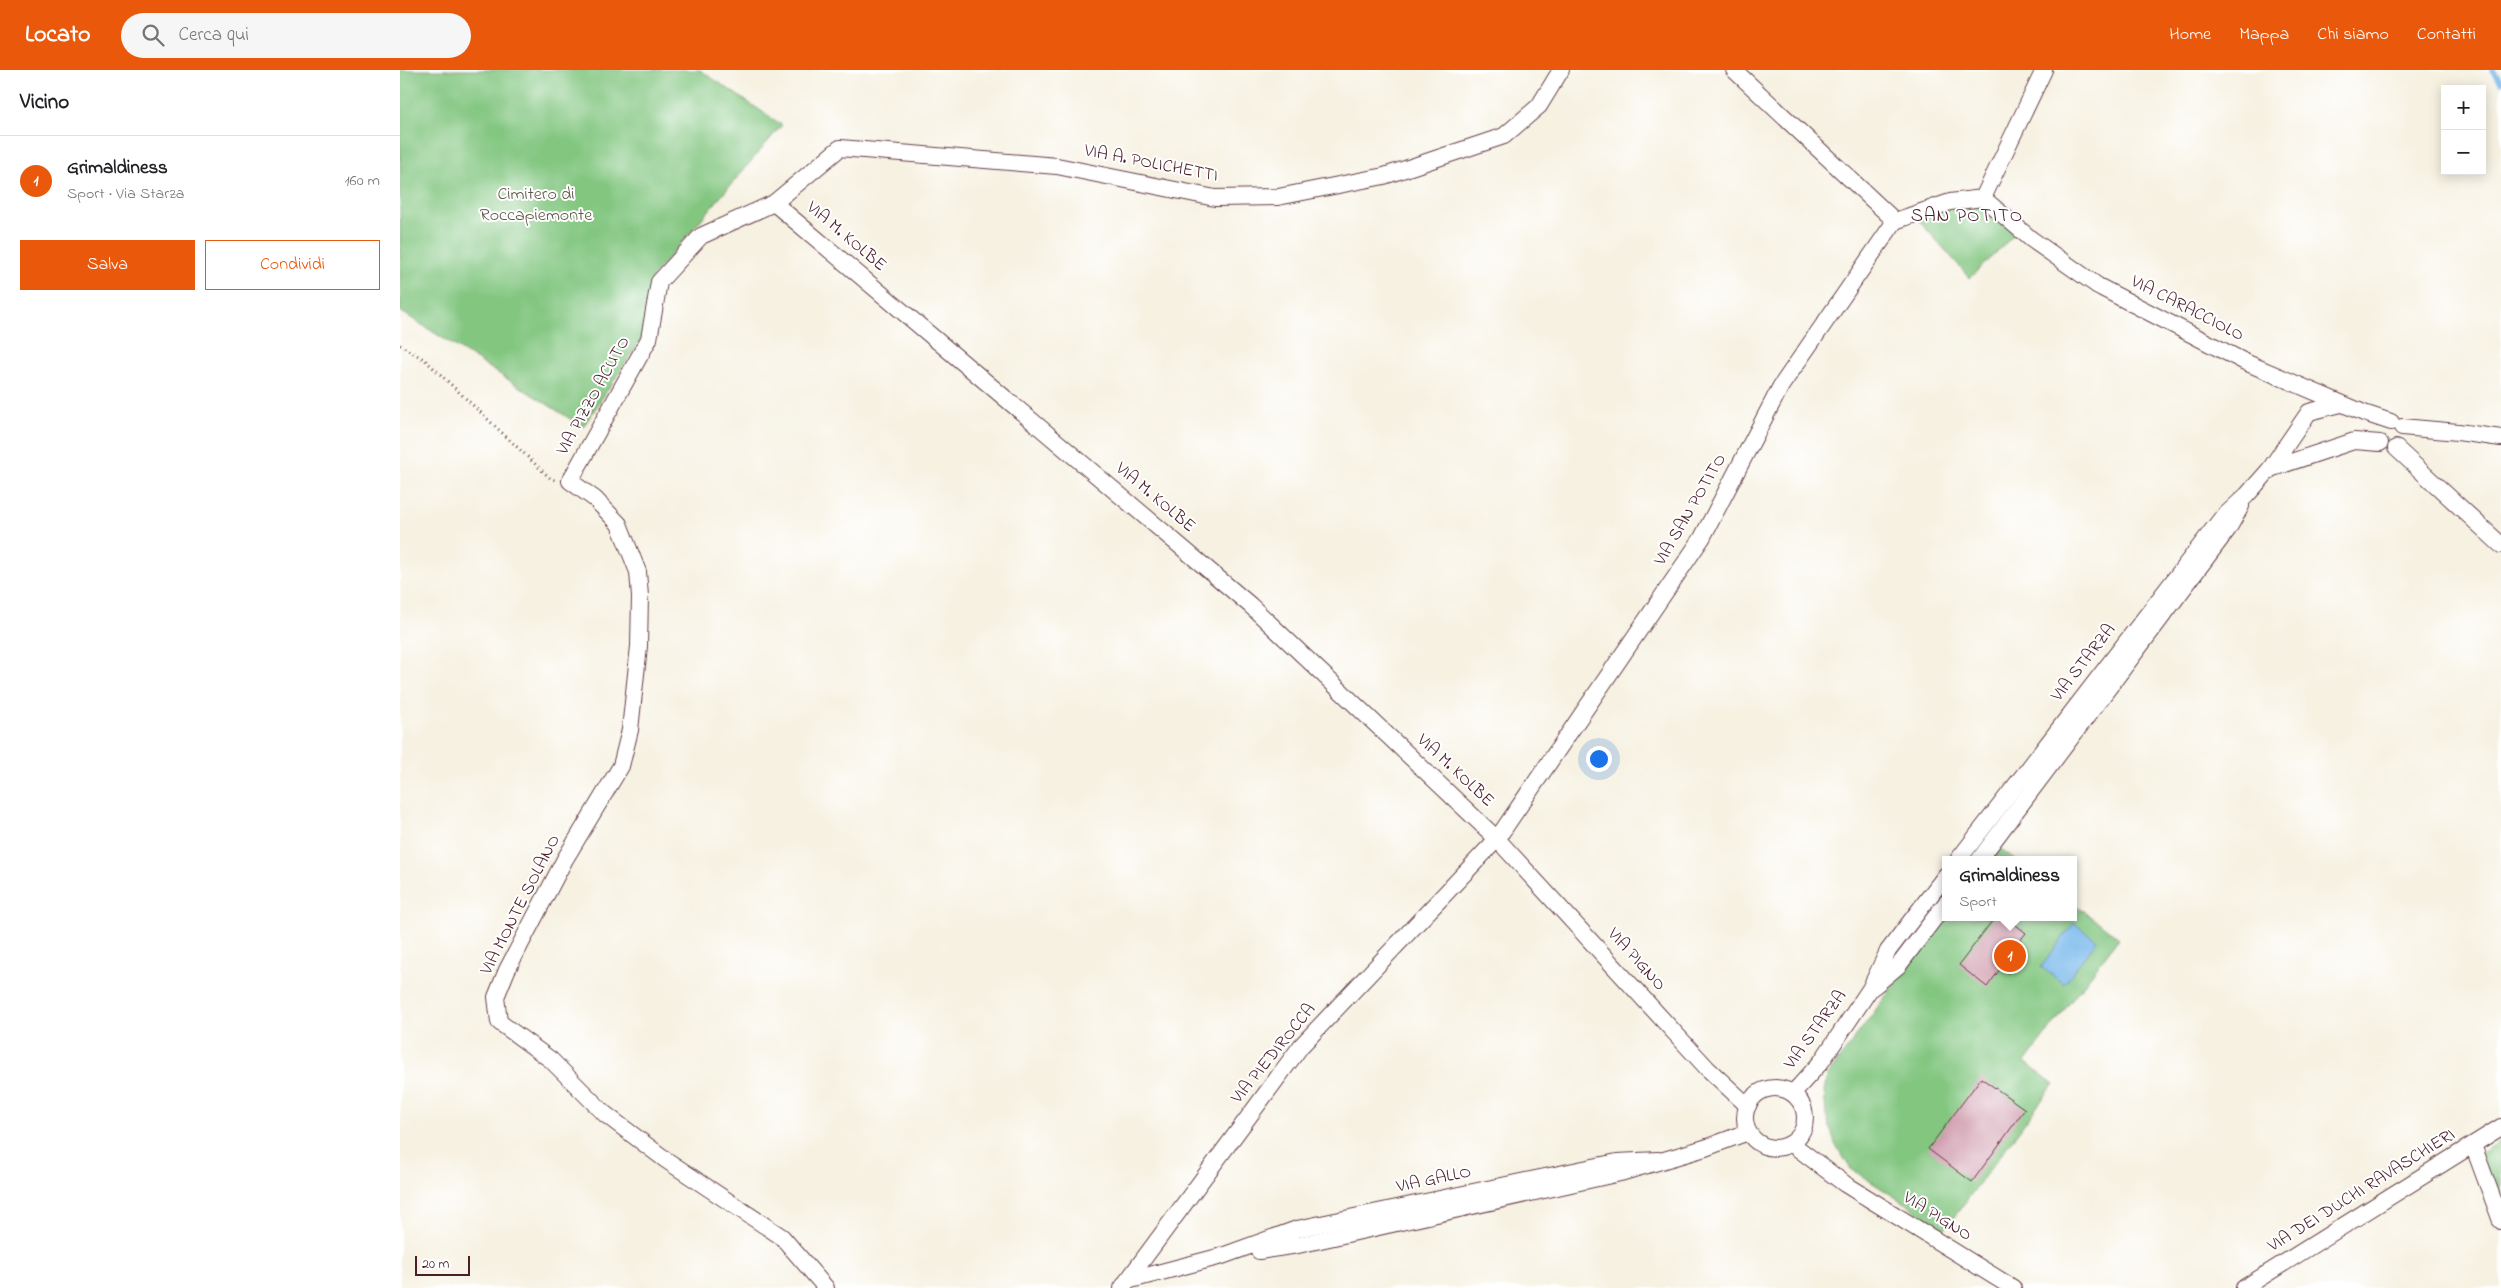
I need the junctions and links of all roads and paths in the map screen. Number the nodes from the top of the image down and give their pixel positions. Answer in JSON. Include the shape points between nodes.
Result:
{"nodes":[{"id":1,"x":1562,"y":70,"type":"edge"},
{"id":2,"x":1734,"y":70,"type":"edge"},
{"id":3,"x":2044,"y":70,"type":"edge"},
{"id":4,"x":1984,"y":198,"type":"junction"},
{"id":5,"x":774,"y":203,"type":"junction"},
{"id":6,"x":1895,"y":221,"type":"junction"},
{"id":7,"x":400,"y":344,"type":"edge"},
{"id":8,"x":2341,"y":404,"type":"junction"},
{"id":9,"x":2397,"y":424,"type":"junction"},
{"id":10,"x":2501,"y":438,"type":"edge"},
{"id":11,"x":2380,"y":443,"type":"junction"},
{"id":12,"x":2396,"y":448,"type":"junction"},
{"id":13,"x":2270,"y":469,"type":"junction"},
{"id":14,"x":570,"y":480,"type":"junction"},
{"id":15,"x":2247,"y":495,"type":"junction"},
{"id":16,"x":2501,"y":545,"type":"edge"},
{"id":17,"x":1497,"y":839,"type":"junction"},
{"id":18,"x":1961,"y":856,"type":"edge"},
{"id":19,"x":1982,"y":856,"type":"edge"},
{"id":20,"x":1942,"y":880,"type":"edge"},
{"id":21,"x":1942,"y":908,"type":"edge"},
{"id":22,"x":1870,"y":989,"type":"junction"},
{"id":23,"x":1793,"y":1093,"type":"junction"},
{"id":24,"x":1748,"y":1106,"type":"junction"},
{"id":25,"x":2501,"y":1127,"type":"edge"},
{"id":26,"x":1748,"y":1132,"type":"junction"},
{"id":27,"x":1792,"y":1144,"type":"junction"},
{"id":28,"x":2473,"y":1145,"type":"junction"},
{"id":29,"x":2501,"y":1221,"type":"edge"},
{"id":30,"x":1125,"y":1285,"type":"edge"},
{"id":31,"x":826,"y":1288,"type":"edge"},
{"id":32,"x":2013,"y":1288,"type":"edge"},
{"id":33,"x":2244,"y":1288,"type":"edge"}],
"edges":[{"from":1,"to":5,"type":"street","name":"VIA A. POLICHETTI","via":[[1538,106],[1504,136],[1384,176],[1278,197],[1215,198],[1057,166],[840,148]]},
{"from":2,"to":6,"type":"street"},
{"from":3,"to":4,"type":"street"},
{"from":4,"to":6,"type":"street","via":[[1950,202]]},
{"from":4,"to":8,"type":"street","name":"VIA CARACCIOLO","via":[[2031,239],[2098,286],[2245,362]]},
{"from":5,"to":14,"type":"street","name":"VIA PIZZO ACUTO","via":[[701,236],[659,282],[649,339]]},
{"from":5,"to":17,"type":"street","name":"VIA M. KOLBE","via":[[1250,605]]},
{"from":6,"to":17,"type":"street","name":"VIA SAN POTITO","via":[[1781,386],[1702,538]]},
{"from":7,"to":14,"type":"path","name":"VIA PIZZO ACUTO","via":[[425,360],[551,479]]},
{"from":8,"to":9,"type":"street","name":"VIA CARACCIOLO"},
{"from":8,"to":13,"type":"street","name":"VIA STARZA","via":[[2309,412]]},
{"from":9,"to":10,"type":"street","name":"VIA CARACCIOLO"},
{"from":9,"to":11,"type":"street","via":[[2379,429]]},
{"from":9,"to":12,"type":"street","via":[[2404,439]]},
{"from":11,"to":12,"type":"street","via":[[2387,449]]},
{"from":11,"to":13,"type":"street","via":[[2354,441]]},
{"from":12,"to":16,"type":"street"},
{"from":13,"to":15,"type":"street","name":"VIA STARZA"},
{"from":14,"to":31,"type":"street","name":"VIA MONTE SOLANO","via":[[595,498],[619,524],[638,572],[639,646],[630,730],[621,766],[565,859],[507,970],[496,997],[499,1022],[551,1060],[605,1114],[666,1160],[782,1236]]},
{"from":15,"to":18,"type":"street","name":"VIA STARZA","via":[[2221,518]]},
{"from":15,"to":19,"type":"street","name":"VIA STARZA","via":[[2228,529]]},
{"from":17,"to":24,"type":"street","name":"VIA PIGNO","via":[[1707,1068]]},
{"from":17,"to":30,"type":"street","name":"VIA PIEDIROCCA","via":[[1301,1046]]},
{"from":20,"to":22,"type":"street","name":"VIA STARZA","via":[[1888,951]]},
{"from":21,"to":22,"type":"street","name":"VIA STARZA","via":[[1899,965]]},
{"from":22,"to":23,"type":"street","name":"VIA STARZA","via":[[1821,1062]]},
{"from":23,"to":24,"type":"street","name":"VIA STARZA","via":[[1773,1088],[1763,1090]]},
{"from":23,"to":27,"type":"street","name":"VIA STARZA","via":[[1802,1102],[1806,1114],[1800,1137]]},
{"from":24,"to":26,"type":"street","via":[[1745,1115]]},
{"from":25,"to":28,"type":"street","name":"VIA DEI DUCHI RAVASCHIERI"},
{"from":26,"to":27,"type":"street","via":[[1756,1142],[1772,1149]]},
{"from":26,"to":30,"type":"street","name":"VIA GALLO","via":[[1620,1173],[1308,1242],[1222,1256]]},
{"from":27,"to":32,"type":"street","name":"VIA PIGNO","via":[[1845,1184]]},
{"from":28,"to":29,"type":"street"},
{"from":28,"to":33,"type":"street","name":"VIA DEI DUCHI RAVASCHIERI"}]}
